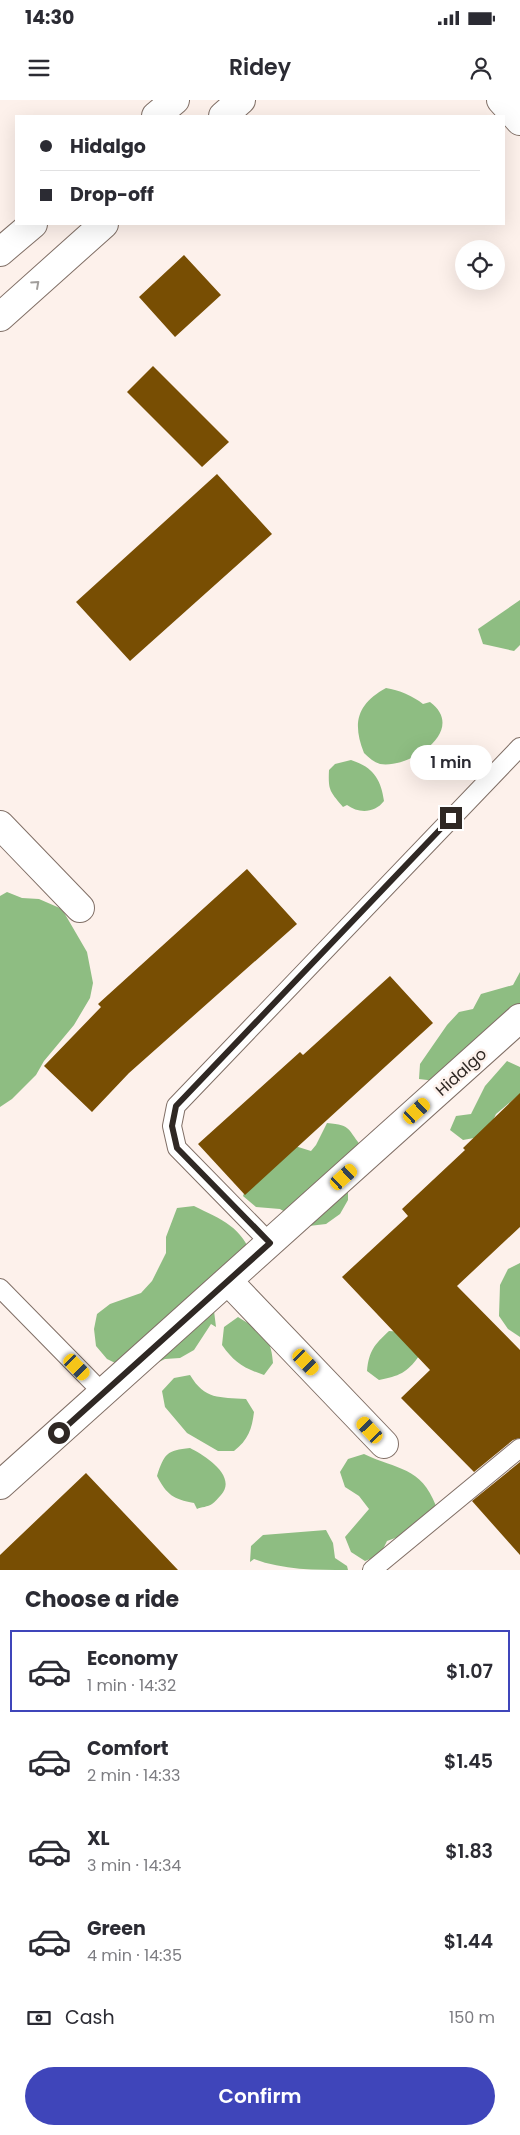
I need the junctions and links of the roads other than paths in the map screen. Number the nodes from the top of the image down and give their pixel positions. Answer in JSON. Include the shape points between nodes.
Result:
{"nodes":[{"id":1,"x":175,"y":100,"type":"edge"},
{"id":2,"x":241,"y":100,"type":"edge"},
{"id":3,"x":501,"y":100,"type":"edge"},
{"id":4,"x":157,"y":115,"type":"edge"},
{"id":5,"x":224,"y":115,"type":"edge"},
{"id":6,"x":520,"y":121,"type":"edge"},
{"id":7,"x":32,"y":225,"type":"edge"},
{"id":8,"x":103,"y":225,"type":"edge"},
{"id":9,"x":0,"y":252,"type":"edge"},
{"id":10,"x":3,"y":307,"type":"edge"},
{"id":11,"x":520,"y":747,"type":"edge"},
{"id":12,"x":0,"y":825,"type":"edge"},
{"id":13,"x":80,"y":908,"type":"dead end"},
{"id":14,"x":520,"y":1018,"type":"edge"},
{"id":15,"x":270,"y":1243,"type":"junction"},
{"id":16,"x":228,"y":1281,"type":"junction"},
{"id":17,"x":0,"y":1288,"type":"edge"},
{"id":18,"x":103,"y":1393,"type":"junction"},
{"id":19,"x":384,"y":1444,"type":"dead end"},
{"id":20,"x":520,"y":1448,"type":"edge"},
{"id":21,"x":0,"y":1485,"type":"edge"},
{"id":22,"x":372,"y":1570,"type":"edge"}],
"edges":[{"from":1,"to":4,"type":"street"},
{"from":2,"to":5,"type":"street"},
{"from":3,"to":6,"type":"street"},
{"from":7,"to":9,"type":"street"},
{"from":10,"to":8,"type":"street","one_way":true},
{"from":11,"to":15,"type":"lane","via":[[176,1106],[172,1126],[177,1148]]},
{"from":12,"to":13,"type":"street"},
{"from":14,"to":15,"type":"street","name":"Hidalgo"},
{"from":15,"to":16,"type":"street","name":"Hidalgo"},
{"from":16,"to":18,"type":"street","name":"Hidalgo"},
{"from":16,"to":19,"type":"street"},
{"from":17,"to":18,"type":"lane"},
{"from":18,"to":21,"type":"street","name":"Hidalgo"},
{"from":20,"to":22,"type":"lane"}]}
